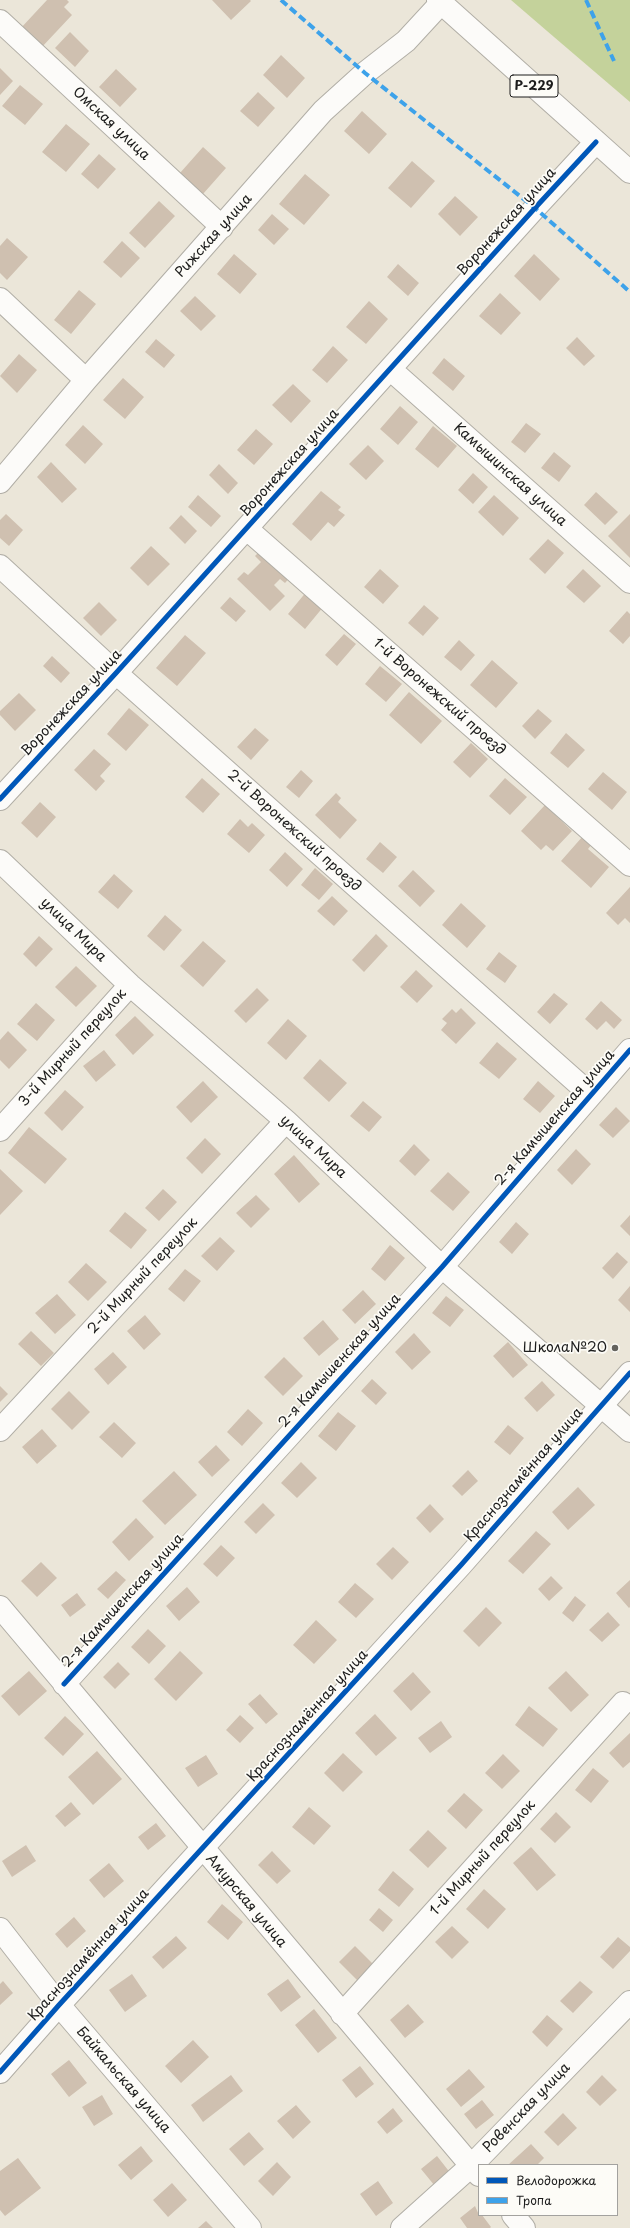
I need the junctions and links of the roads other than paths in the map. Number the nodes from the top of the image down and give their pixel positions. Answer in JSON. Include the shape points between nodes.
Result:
{"nodes":[{"id":1,"x":440,"y":1,"type":"edge"},
{"id":2,"x":0,"y":22,"type":"edge"},
{"id":3,"x":596,"y":142,"type":"junction"},
{"id":4,"x":630,"y":172,"type":"edge"},
{"id":5,"x":222,"y":227,"type":"junction"},
{"id":6,"x":0,"y":299,"type":"edge"},
{"id":7,"x":390,"y":369,"type":"junction"},
{"id":8,"x":86,"y":380,"type":"junction"},
{"id":9,"x":0,"y":482,"type":"edge"},
{"id":10,"x":247,"y":530,"type":"junction"},
{"id":11,"x":0,"y":566,"type":"edge"},
{"id":12,"x":630,"y":582,"type":"edge"},
{"id":13,"x":116,"y":673,"type":"junction"},
{"id":14,"x":0,"y":799,"type":"edge"},
{"id":15,"x":0,"y":861,"type":"edge"},
{"id":16,"x":630,"y":865,"type":"edge"},
{"id":17,"x":130,"y":985,"type":"junction"},
{"id":18,"x":630,"y":1050,"type":"edge"},
{"id":19,"x":590,"y":1094,"type":"junction"},
{"id":20,"x":286,"y":1121,"type":"junction"},
{"id":21,"x":0,"y":1130,"type":"edge"},
{"id":22,"x":442,"y":1267,"type":"junction"},
{"id":23,"x":630,"y":1373,"type":"edge"},
{"id":24,"x":601,"y":1405,"type":"junction"},
{"id":25,"x":0,"y":1430,"type":"edge"},
{"id":26,"x":630,"y":1431,"type":"edge"},
{"id":27,"x":0,"y":1607,"type":"edge"},
{"id":28,"x":64,"y":1684,"type":"junction"},
{"id":29,"x":623,"y":1703,"type":"dead end"},
{"id":30,"x":203,"y":1849,"type":"junction"},
{"id":31,"x":0,"y":1929,"type":"edge"},
{"id":32,"x":630,"y":2002,"type":"edge"},
{"id":33,"x":59,"y":2005,"type":"junction"},
{"id":34,"x":342,"y":2014,"type":"junction"},
{"id":35,"x":0,"y":2072,"type":"edge"},
{"id":36,"x":481,"y":2164,"type":"edge"},
{"id":37,"x":475,"y":2170,"type":"edge"},
{"id":38,"x":514,"y":2216,"type":"edge"},
{"id":39,"x":250,"y":2228,"type":"edge"},
{"id":40,"x":402,"y":2228,"type":"edge"},
{"id":41,"x":524,"y":2228,"type":"edge"}],
"edges":[{"from":1,"to":3,"type":"street","number":"Р-229"},
{"from":1,"to":5,"type":"street","name":"Рижская улица","via":[[406,41],[323,111]]},
{"from":2,"to":5,"type":"street","name":"Омская улица"},
{"from":3,"to":4,"type":"street","number":"Р-229"},
{"from":3,"to":7,"type":"street","name":"Воронежская улица"},
{"from":5,"to":8,"type":"street","name":"Рижская улица"},
{"from":6,"to":8,"type":"street"},
{"from":7,"to":10,"type":"street","name":"Воронежская улица"},
{"from":7,"to":12,"type":"street","name":"Камышинская улица"},
{"from":8,"to":9,"type":"street","name":"Рижская улица"},
{"from":10,"to":13,"type":"street","name":"Воронежская улица"},
{"from":10,"to":16,"type":"street","name":"1-й Воронежский проезд"},
{"from":11,"to":13,"type":"street","name":"2-й Воронежский проезд"},
{"from":13,"to":14,"type":"street","name":"Воронежская улица"},
{"from":13,"to":19,"type":"street","name":"2-й Воронежский проезд"},
{"from":15,"to":17,"type":"street","name":"улица Мира"},
{"from":17,"to":20,"type":"street","name":"улица Мира"},
{"from":17,"to":21,"type":"street","name":"3-й Мирный переулок"},
{"from":18,"to":19,"type":"street","name":"2-я Камышенская улица"},
{"from":19,"to":22,"type":"street","name":"2-я Камышенская улица"},
{"from":20,"to":22,"type":"street","name":"улица Мира"},
{"from":20,"to":25,"type":"street","name":"2-й Мирный переулок"},
{"from":22,"to":24,"type":"street","name":"улица Мира"},
{"from":22,"to":28,"type":"street","name":"2-я Камышенская улица"},
{"from":23,"to":24,"type":"street","name":"Краснознамённая улица"},
{"from":24,"to":26,"type":"street","name":"улица Мира"},
{"from":24,"to":30,"type":"street","name":"Краснознамённая улица"},
{"from":27,"to":28,"type":"street","name":"Амурская улица"},
{"from":28,"to":30,"type":"street","name":"Амурская улица"},
{"from":29,"to":34,"type":"street","name":"1-й Мирный переулок"},
{"from":30,"to":33,"type":"street","name":"Краснознамённая улица"},
{"from":30,"to":34,"type":"street","name":"Амурская улица"},
{"from":31,"to":33,"type":"street","name":"Байкальская улица"},
{"from":32,"to":36,"type":"street","name":"Ровенская улица"},
{"from":33,"to":35,"type":"street","name":"Краснознамённая улица"},
{"from":33,"to":39,"type":"street","name":"Байкальская улица"},
{"from":34,"to":37,"type":"street","name":"Амурская улица"},
{"from":37,"to":40,"type":"street","name":"Ровенская улица"},
{"from":38,"to":41,"type":"street"}]}
